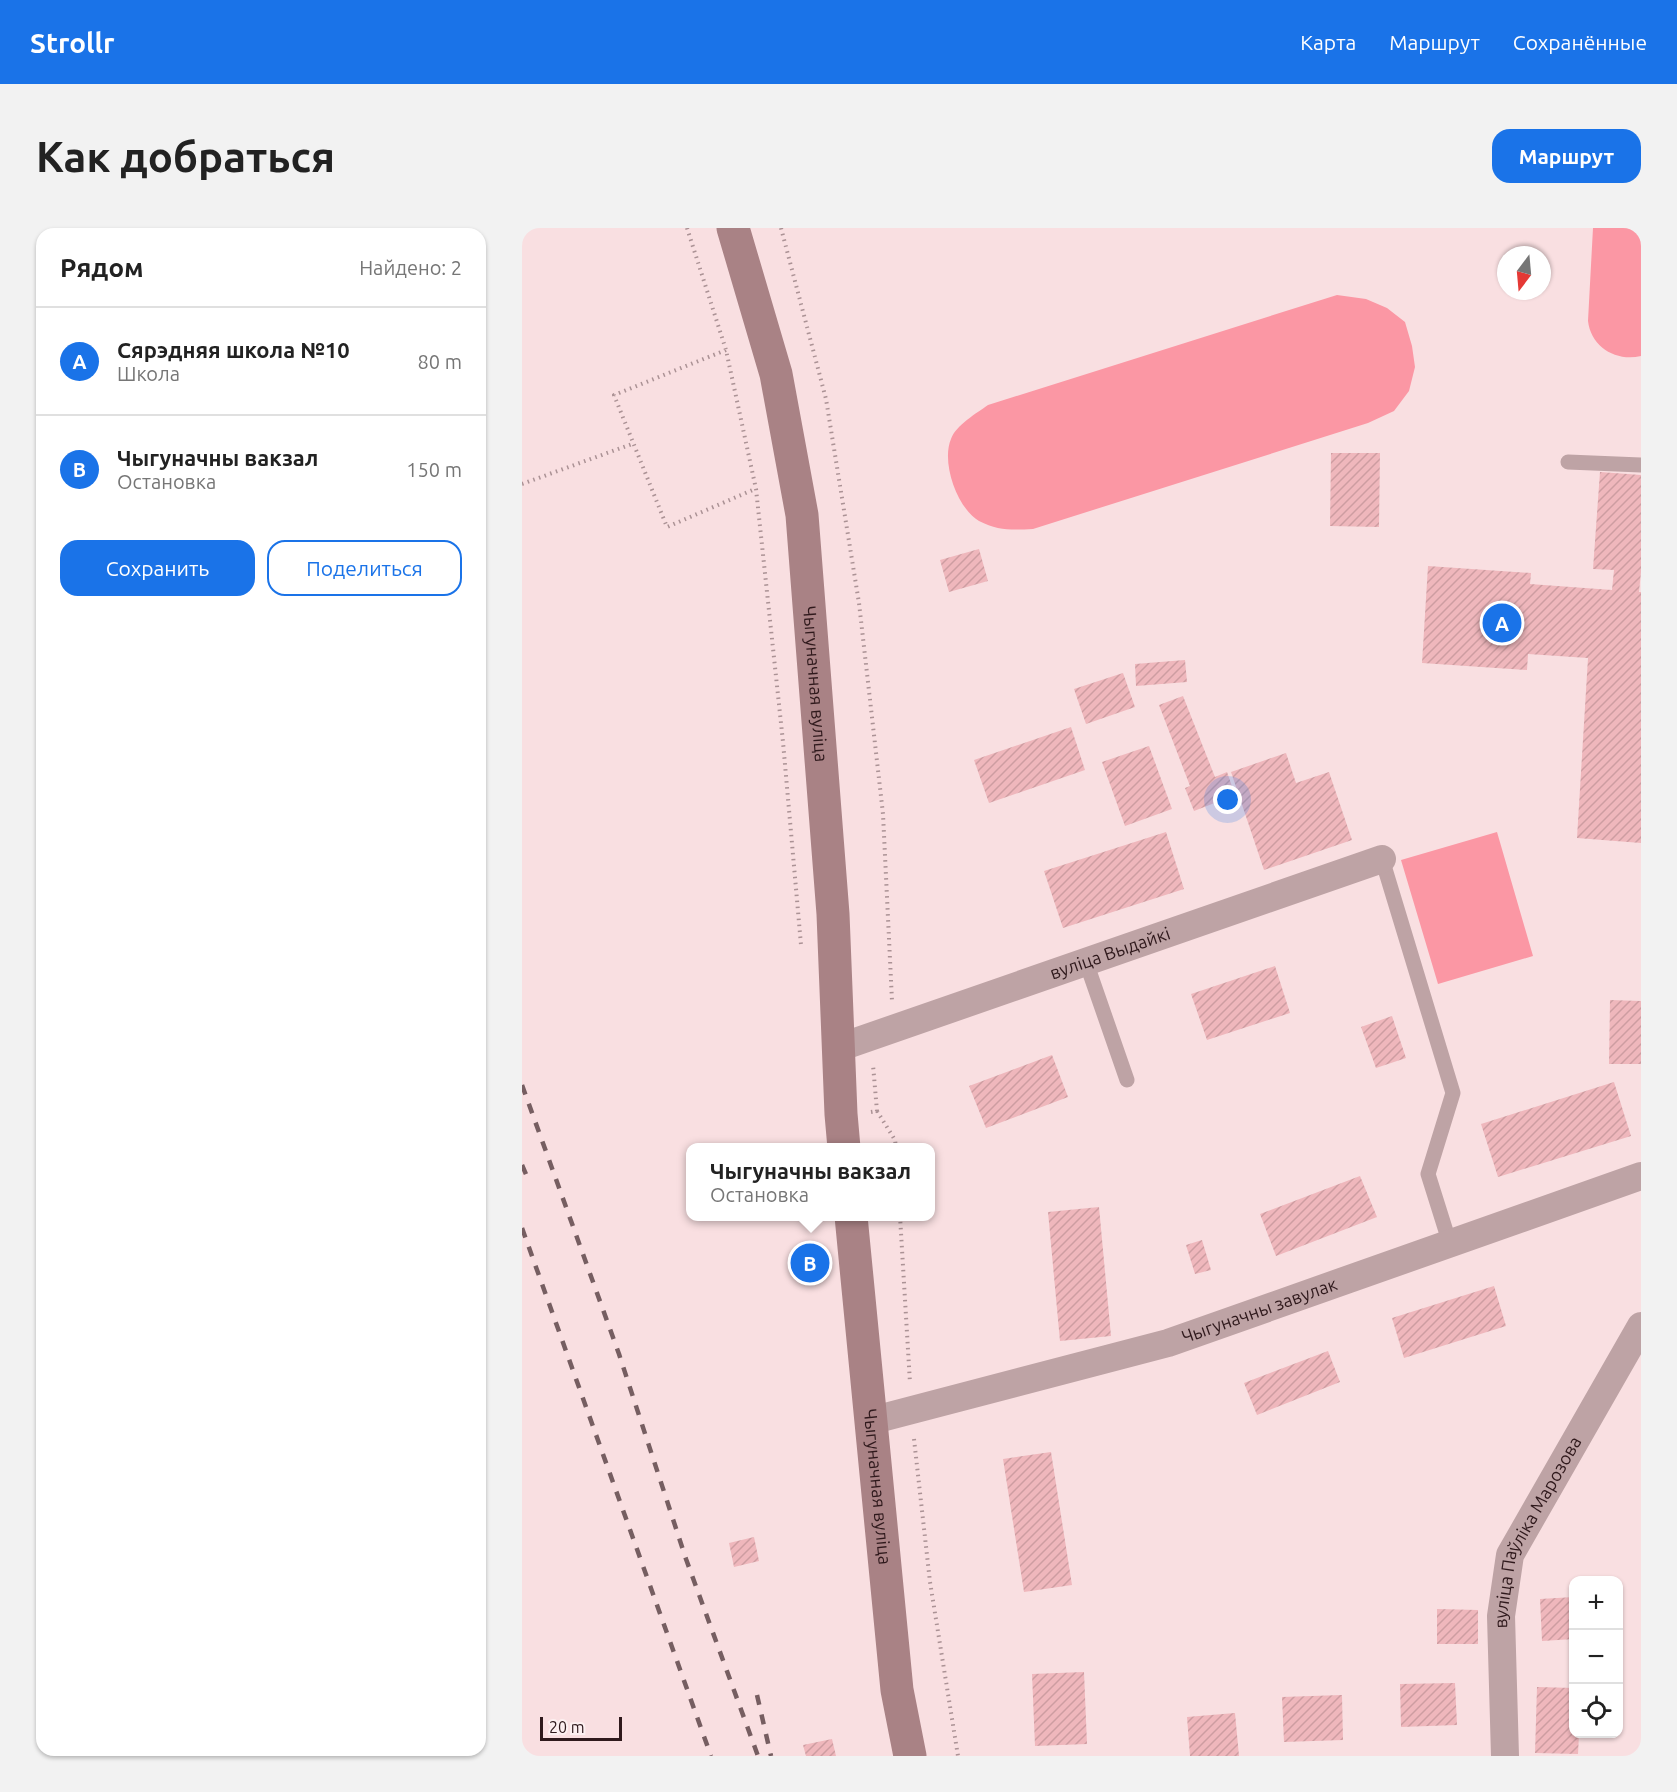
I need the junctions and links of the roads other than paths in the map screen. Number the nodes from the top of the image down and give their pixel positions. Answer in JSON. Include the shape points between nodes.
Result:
{"nodes":[{"id":1,"x":733,"y":228,"type":"edge"},
{"id":2,"x":1568,"y":462,"type":"dead end"},
{"id":3,"x":1641,"y":465,"type":"edge"},
{"id":4,"x":1382,"y":859,"type":"joint"},
{"id":5,"x":1086,"y":962,"type":"junction"},
{"id":6,"x":838,"y":1048,"type":"junction"},
{"id":7,"x":1127,"y":1080,"type":"dead end"},
{"id":8,"x":844,"y":1143,"type":"edge"},
{"id":9,"x":1641,"y":1176,"type":"edge"},
{"id":10,"x":851,"y":1221,"type":"edge"},
{"id":11,"x":1450,"y":1244,"type":"junction"},
{"id":12,"x":1641,"y":1326,"type":"edge"},
{"id":13,"x":870,"y":1421,"type":"junction"},
{"id":14,"x":910,"y":1756,"type":"edge"},
{"id":15,"x":1505,"y":1756,"type":"edge"}],
"edges":[{"from":1,"to":6,"type":"street","name":"Чыгуначная вуліца","via":[[776,374],[802,515],[832,914]]},
{"from":2,"to":3,"type":"lane"},
{"from":4,"to":5,"type":"street","name":"вуліца Выдайкі"},
{"from":4,"to":11,"type":"lane","via":[[1453,1093],[1428,1174]]},
{"from":5,"to":6,"type":"street","name":"вуліца Выдайкі"},
{"from":5,"to":7,"type":"lane"},
{"from":6,"to":8,"type":"street","name":"Чыгуначная вуліца"},
{"from":9,"to":11,"type":"street","name":"Чыгуначны завулак"},
{"from":10,"to":13,"type":"street","name":"Чыгуначная вуліца"},
{"from":11,"to":13,"type":"street","name":"Чыгуначны завулак","via":[[1168,1343]]},
{"from":12,"to":15,"type":"street","name":"вуліца Паўліка Марозова","via":[[1510,1555],[1501,1616]]},
{"from":13,"to":14,"type":"street","name":"Чыгуначная вуліца","via":[[897,1690]]}]}
